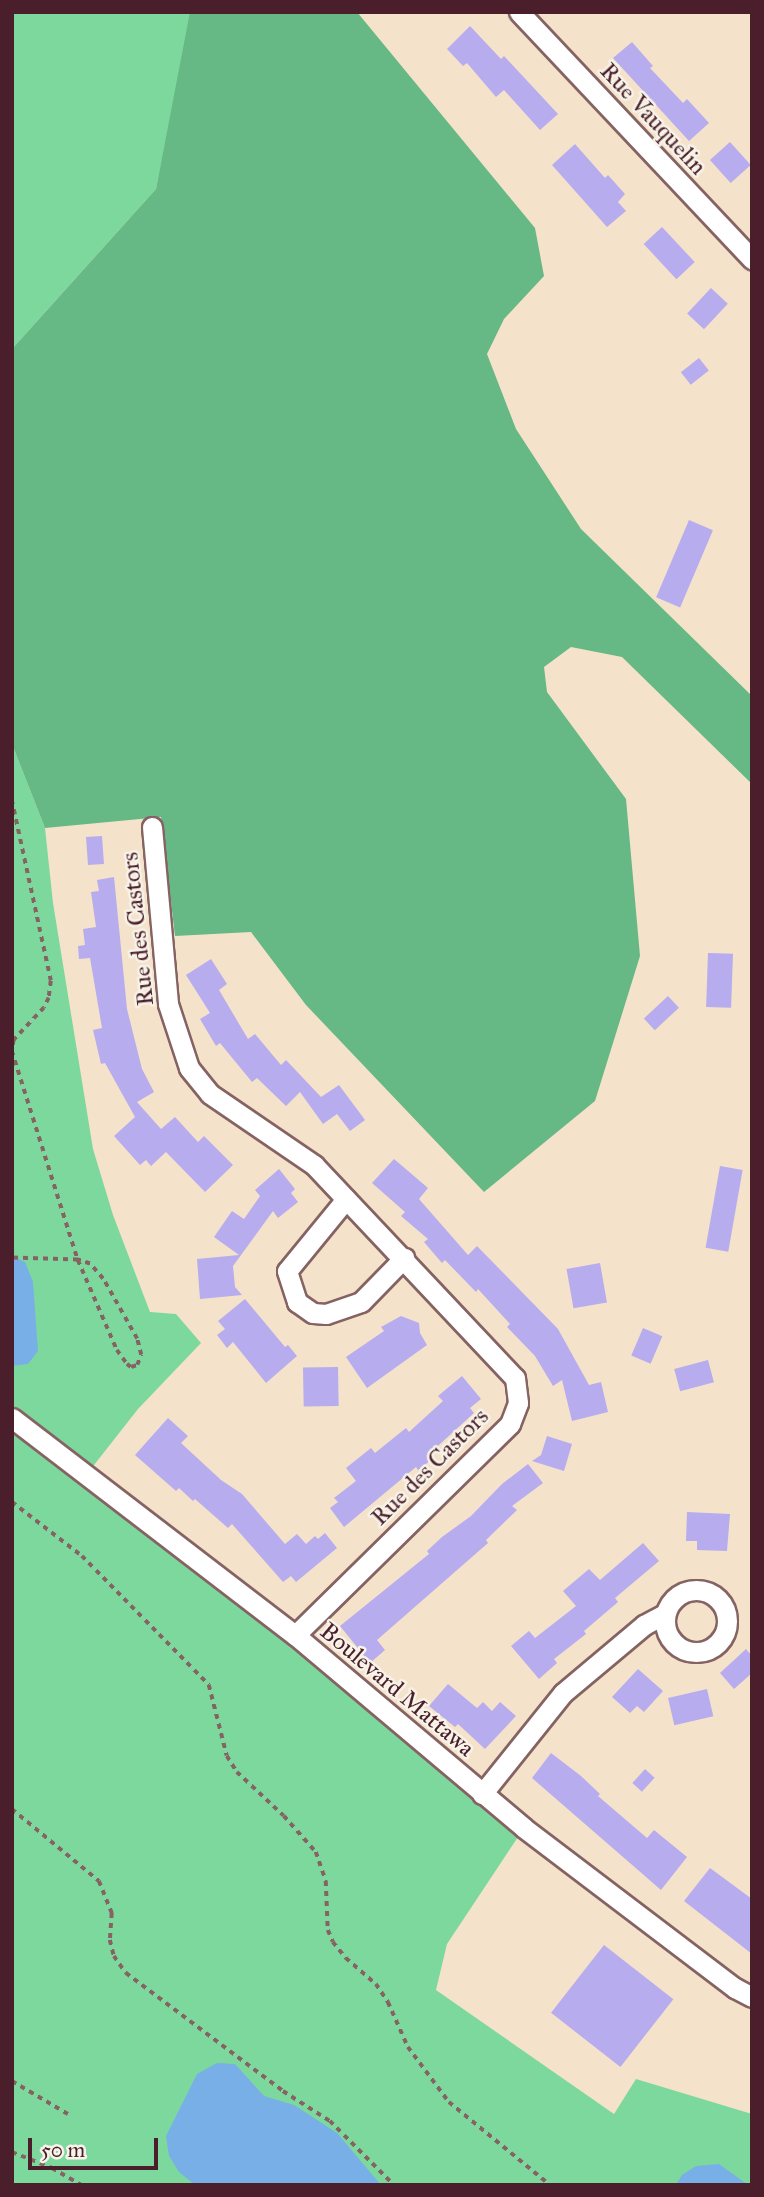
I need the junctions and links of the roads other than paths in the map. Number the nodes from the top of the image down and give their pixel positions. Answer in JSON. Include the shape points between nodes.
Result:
{"nodes":[{"id":1,"x":519,"y":12,"type":"edge"},
{"id":2,"x":752,"y":259,"type":"edge"},
{"id":3,"x":152,"y":827,"type":"dead end"},
{"id":4,"x":346,"y":1199,"type":"junction"},
{"id":5,"x":404,"y":1258,"type":"junction"},
{"id":6,"x":12,"y":1418,"type":"edge"},
{"id":7,"x":665,"y":1614,"type":"dead end"},
{"id":8,"x":295,"y":1635,"type":"junction"},
{"id":9,"x":482,"y":1794,"type":"junction"},
{"id":10,"x":752,"y":1997,"type":"edge"}],
"edges":[{"from":1,"to":2,"type":"street","name":"Rue Vauquelin"},
{"from":3,"to":4,"type":"street","name":"Rue des Castors","via":[[169,1004],[189,1068],[210,1094],[314,1165]]},
{"from":4,"to":5,"type":"street","name":"Rue des Castors"},
{"from":4,"to":5,"type":"street","via":[[287,1271],[297,1302],[313,1313],[326,1314],[361,1302]]},
{"from":5,"to":8,"type":"street","name":"Rue des Castors","via":[[515,1378],[519,1403],[510,1424]]},
{"from":6,"to":8,"type":"street","name":"Boulevard Mattawa"},
{"from":7,"to":9,"type":"street","via":[[563,1693]]},
{"from":8,"to":9,"type":"street","name":"Boulevard Mattawa"},
{"from":9,"to":10,"type":"street","name":"Boulevard Mattawa","via":[[714,1973]]}]}
